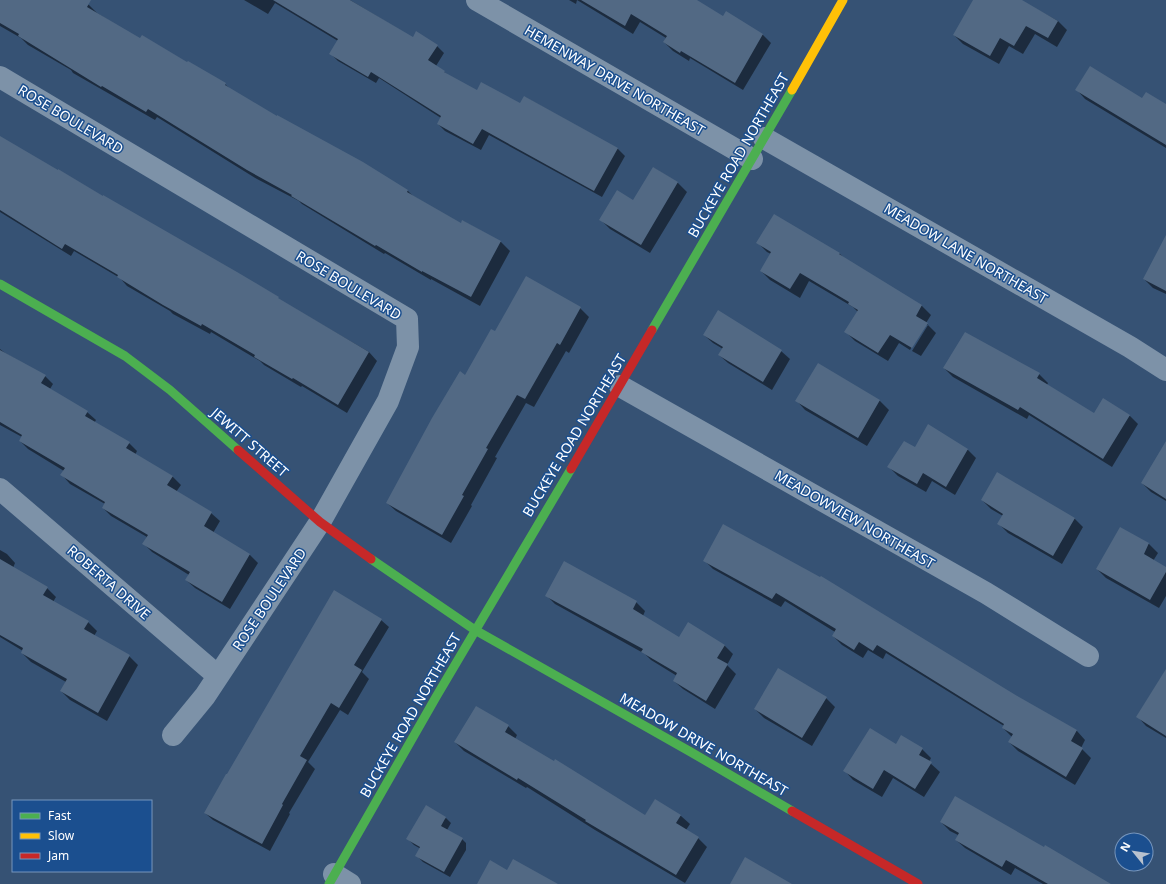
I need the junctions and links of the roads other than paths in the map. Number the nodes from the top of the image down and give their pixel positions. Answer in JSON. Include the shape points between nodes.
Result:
{"nodes":[{"id":1,"x":477,"y":0,"type":"edge"},
{"id":2,"x":843,"y":0,"type":"edge"},
{"id":3,"x":0,"y":77,"type":"edge"},
{"id":4,"x":764,"y":138,"type":"junction"},
{"id":5,"x":752,"y":159,"type":"junction"},
{"id":6,"x":0,"y":284,"type":"edge"},
{"id":7,"x":1166,"y":370,"type":"edge"},
{"id":8,"x":620,"y":386,"type":"junction"},
{"id":9,"x":0,"y":489,"type":"edge"},
{"id":10,"x":320,"y":522,"type":"junction"},
{"id":11,"x":475,"y":630,"type":"junction"},
{"id":12,"x":1088,"y":656,"type":"dead end"},
{"id":13,"x":218,"y":676,"type":"junction"},
{"id":14,"x":173,"y":735,"type":"dead end"},
{"id":15,"x":338,"y":881,"type":"edge"},
{"id":16,"x":918,"y":884,"type":"edge"}],
"edges":[{"from":1,"to":5,"type":"street","name":"HEMENWAY DRIVE NORTHEAST"},
{"from":2,"to":4,"type":"street","name":"BUCKEYE ROAD NORTHEAST"},
{"from":3,"to":10,"type":"street","name":"ROSE BOULEVARD","via":[[407,319],[408,347],[388,401]]},
{"from":4,"to":5,"type":"street","name":"BUCKEYE ROAD NORTHEAST"},
{"from":4,"to":7,"type":"street","name":"MEADOW LANE NORTHEAST"},
{"from":5,"to":8,"type":"street","name":"BUCKEYE ROAD NORTHEAST"},
{"from":6,"to":10,"type":"street","name":"JEWITT STREET","via":[[125,356],[170,390]]},
{"from":8,"to":11,"type":"street","name":"BUCKEYE ROAD NORTHEAST"},
{"from":8,"to":12,"type":"street","name":"MEADOWVIEW NORTHEAST","via":[[986,593]]},
{"from":9,"to":13,"type":"street","name":"ROBERTA DRIVE"},
{"from":10,"to":11,"type":"street","name":"JEWITT STREET"},
{"from":10,"to":13,"type":"street","name":"ROSE BOULEVARD"},
{"from":11,"to":15,"type":"street","name":"BUCKEYE ROAD NORTHEAST"},
{"from":11,"to":16,"type":"street","name":"MEADOW DRIVE NORTHEAST"},
{"from":13,"to":14,"type":"street","name":"ROSE BOULEVARD"}]}
